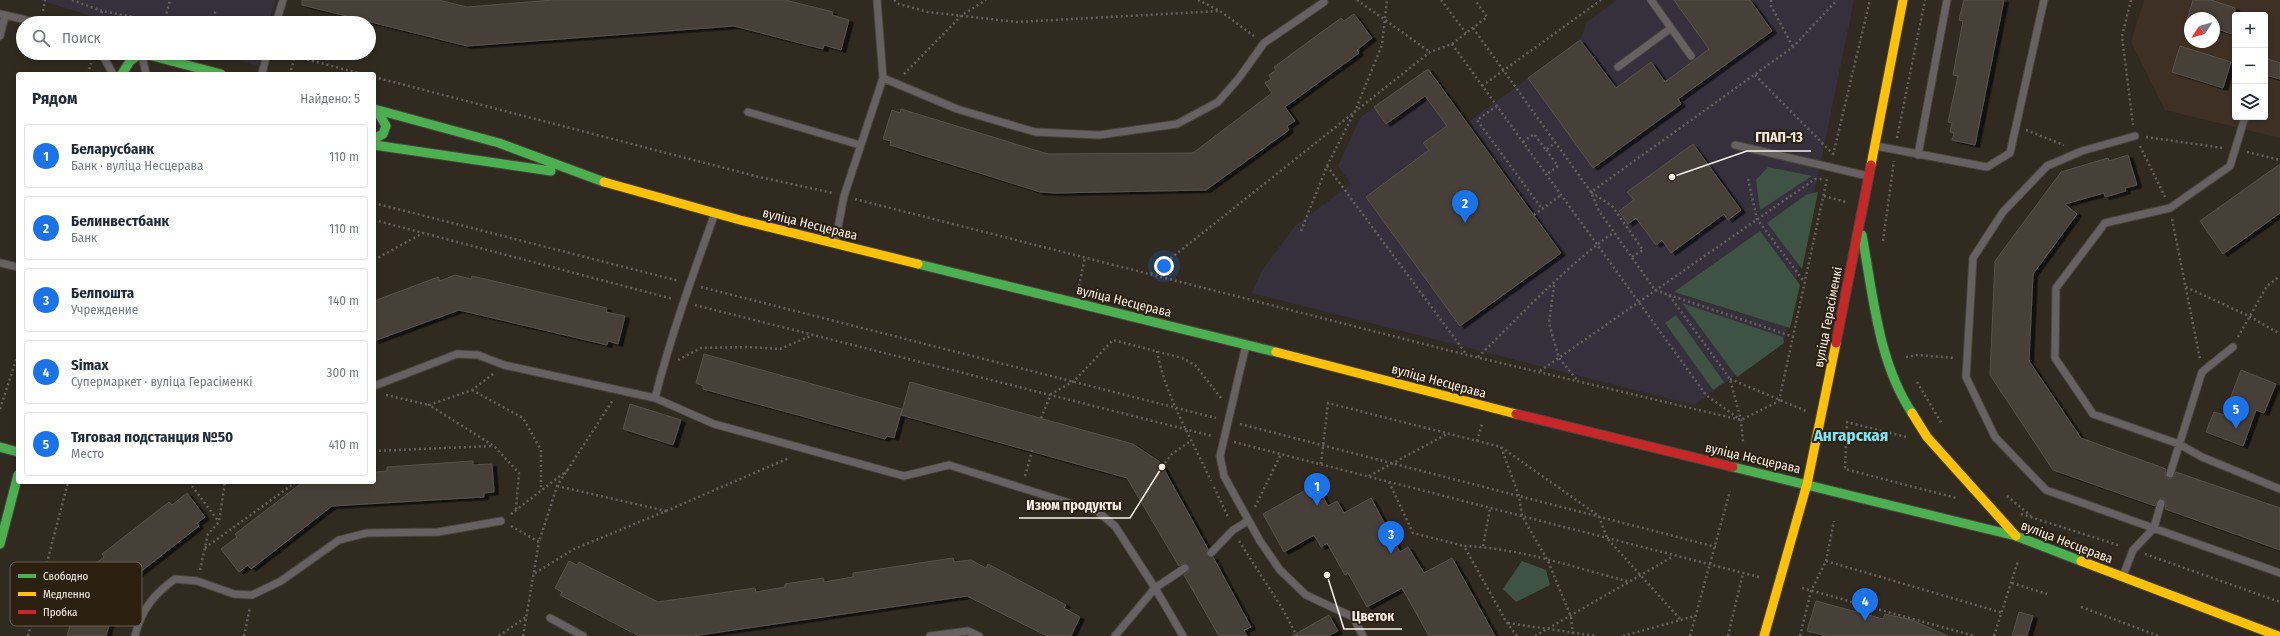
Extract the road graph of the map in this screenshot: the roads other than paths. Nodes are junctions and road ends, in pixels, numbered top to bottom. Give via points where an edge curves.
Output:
1 (283, 0) edge
2 (1651, 0) edge
3 (1903, 0) edge
4 (1947, 0) edge
5 (2044, 0) edge
6 (876, 1) edge
7 (1324, 2) dead end
8 (2, 15) edge
9 (278, 16) edge
10 (16, 19) edge
11 (1671, 28) junction
12 (0, 36) edge
13 (1691, 56) dead end
14 (105, 60) edge
15 (132, 60) edge
16 (143, 60) edge
17 (166, 60) edge
18 (265, 60) edge
19 (1618, 67) dead end
20 (194, 68) junction
21 (179, 71) dead end
22 (112, 72) edge
23 (123, 72) edge
24 (146, 72) edge
25 (212, 72) edge
26 (262, 72) edge
27 (883, 78) junction
28 (376, 109) edge
29 (376, 111) edge
30 (748, 112) dead end
31 (2245, 120) edge
32 (2134, 136) road end
33 (376, 138) edge
34 (376, 145) edge
35 (860, 145) junction
36 (1735, 145) dead end
37 (1874, 146) junction
38 (1918, 155) junction
39 (584, 176) junction
40 (1868, 176) junction
41 (715, 213) junction
42 (1860, 223) junction
43 (835, 243) junction
44 (0, 263) edge
45 (16, 267) edge
46 (1246, 345) junction
47 (2233, 347) road end
48 (376, 385) edge
49 (655, 398) junction
50 (2179, 444) junction
51 (0, 447) edge
52 (16, 451) edge
53 (2170, 474) dead end
54 (16, 483) edge
55 (1807, 484) junction
56 (2280, 489) edge
57 (2161, 503) dead end
58 (501, 521) road end
59 (1248, 521) junction
60 (2154, 528) junction
61 (2016, 536) junction
62 (0, 544) edge
63 (1211, 553) dead end
64 (1185, 568) dead end
65 (2280, 573) edge
66 (2122, 577) junction
67 (1155, 588) junction
68 (142, 615) edge
69 (550, 618) dead end
70 (137, 626) edge
71 (135, 636) edge
72 (584, 636) edge
73 (930, 636) edge
74 (979, 636) edge
75 (1115, 636) edge
76 (1183, 636) edge
77 (1363, 636) edge
78 (1764, 636) edge
79 (2278, 636) edge

1 - 9 lane
2 - 11 lane
3 - 37 main road, вуліца Герасіменкі
4 - 38 lane
5 - 38 lane via 2010,153 1987,168
6 - 27 lane
7 - 27 lane via 1264,43 1218,102 1177,124 1099,135 1035,132 957,110
8 - 10 lane
8 - 12 lane
11 - 13 lane
11 - 19 lane
14 - 22 lane
15 - 23 main road
16 - 24 lane
17 - 20 main road
18 - 26 lane
20 - 21 main road
20 - 25 main road
27 - 35 lane
28 - 39 main road via 499,143
29 - 33 main road via 386,126 383,134
30 - 35 lane
31 - 50 lane via 2230,166 2170,208 2104,223 2056,288 2055,358 2093,414
32 - 60 lane via 2082,151 2047,166 2003,212 1973,258 1965,359 1966,377 1995,437 2046,490
34 - 39 main road
35 - 43 lane via 844,196
36 - 40 lane
37 - 38 lane
37 - 40 main road, вуліца Герасіменкі
39 - 41 main road, вуліца Несцерава
40 - 42 main road, вуліца Герасіменкі
41 - 43 main road, вуліца Несцерава
41 - 49 lane via 683,302
42 - 55 main road, вуліца Герасіменкі
42 - 61 main road via 1885,353 1904,402 1927,437
43 - 46 main road, вуліца Несцерава
44 - 45 lane
46 - 55 main road, вуліца Несцерава via 1486,407
46 - 59 lane via 1220,456 1224,476
47 - 50 lane via 2202,372
48 - 49 lane via 457,354 478,355 504,365
49 - 67 lane via 714,424 904,476 949,465 1098,512 1115,526
50 - 53 lane
50 - 56 lane via 2202,457
51 - 52 main road
54 - 62 main road
55 - 61 main road, вуліца Несцерава
55 - 78 main road, вуліца Герасіменкі
57 - 60 lane
58 - 68 lane via 438,532 367,533 339,540 281,581 252,595 234,594 197,581 176,579 156,594
59 - 63 lane via 1233,530
59 - 77 lane via 1280,570 1306,595 1353,617
60 - 65 lane
60 - 66 lane via 2133,550
61 - 66 main road, вуліца Несцерава
64 - 67 lane
66 - 79 main road, вуліца Несцерава
67 - 75 lane
67 - 76 lane
69 - 72 lane
70 - 71 lane
73 - 74 lane via 968,631

